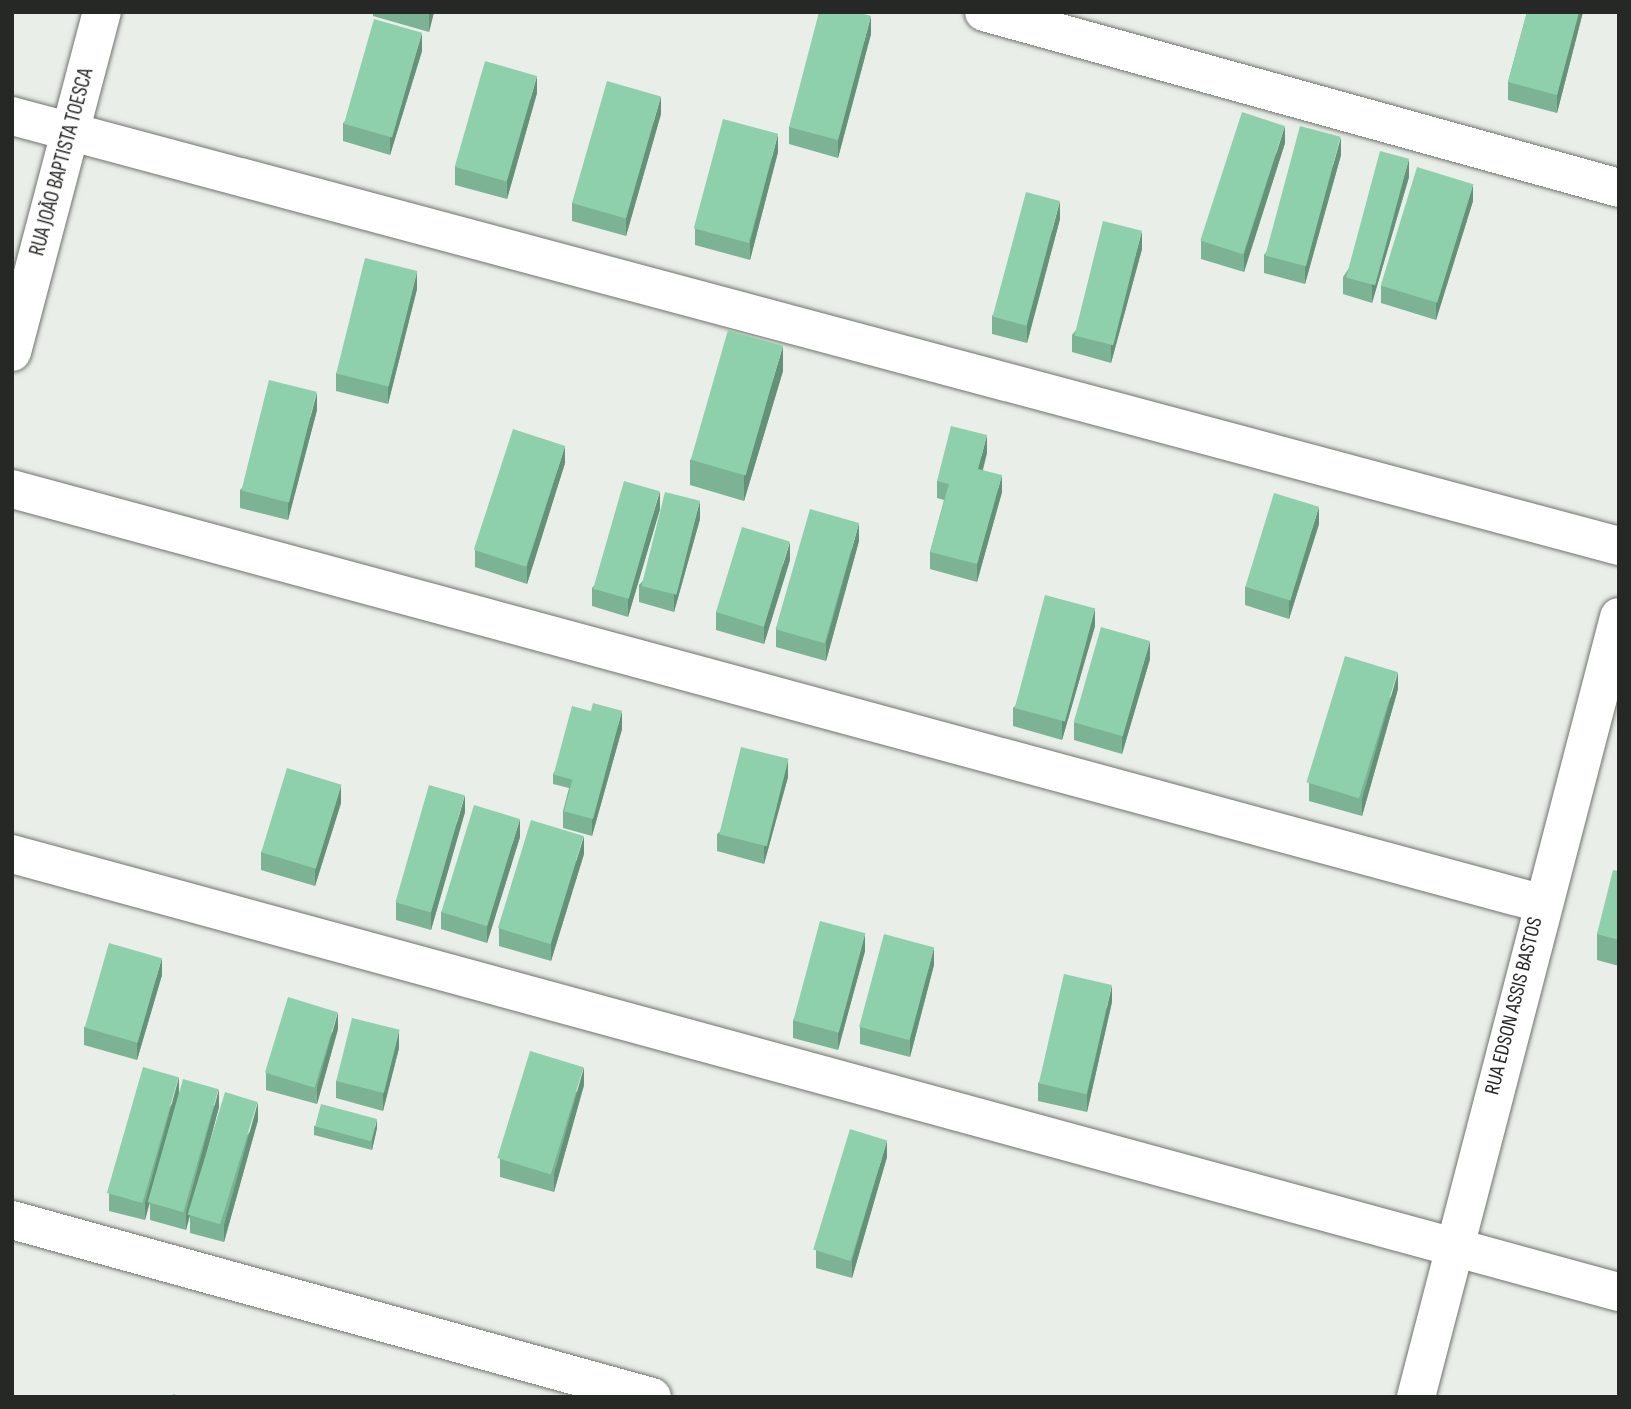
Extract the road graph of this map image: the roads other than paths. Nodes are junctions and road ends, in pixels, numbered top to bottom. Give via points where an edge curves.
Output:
1 (102, 12) edge
2 (984, 12) edge
3 (12, 116) edge
4 (69, 131) junction
5 (1619, 188) edge
6 (12, 352) edge
7 (12, 489) edge
8 (1619, 546) edge
9 (1619, 617) edge
10 (12, 854) edge
11 (1540, 903) junction
12 (12, 1220) edge
13 (1452, 1250) junction
14 (1619, 1292) edge
15 (652, 1397) edge
16 (1416, 1397) edge

1 - 4 street, RUA JOÃO BAPTISTA TOESCA
2 - 5 street
3 - 4 street
4 - 6 street, RUA JOÃO BAPTISTA TOESCA
4 - 8 street
7 - 11 street
9 - 11 street, RUA EDSON ASSIS BASTOS
10 - 13 street
11 - 13 street, RUA EDSON ASSIS BASTOS
12 - 15 street
13 - 14 street
13 - 16 street, RUA EDSON ASSIS BASTOS

